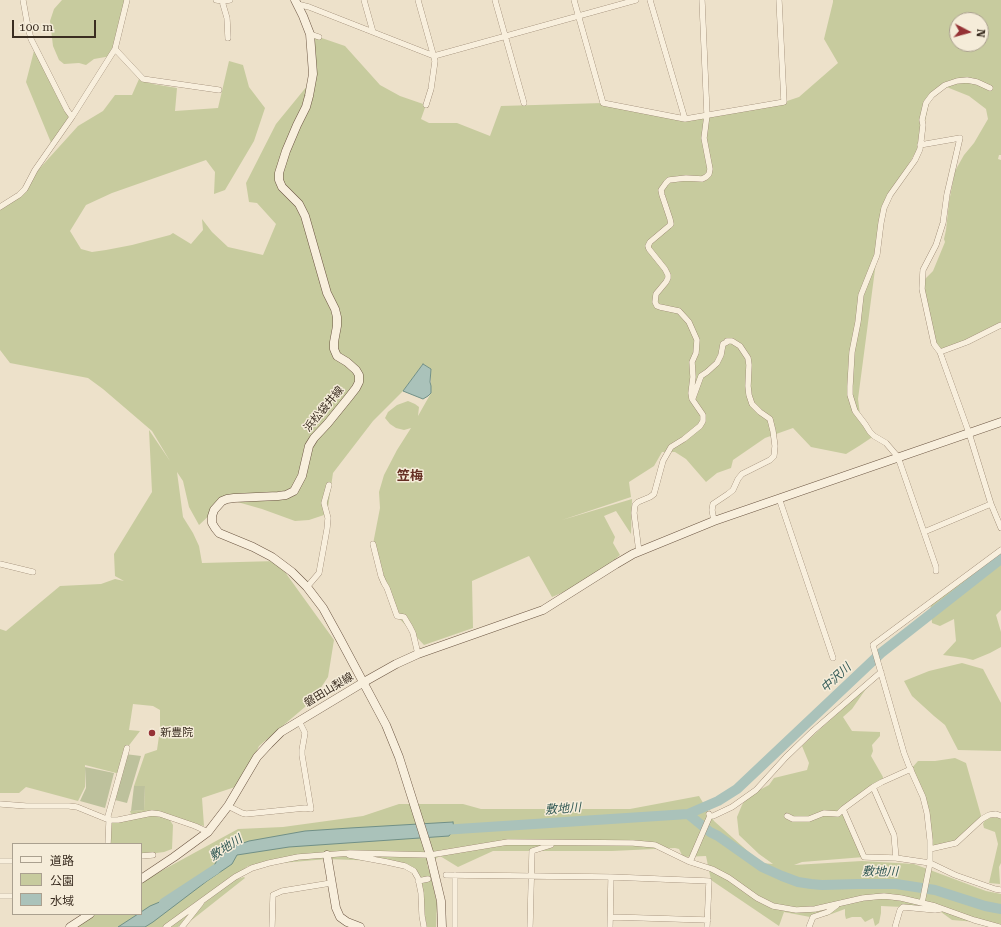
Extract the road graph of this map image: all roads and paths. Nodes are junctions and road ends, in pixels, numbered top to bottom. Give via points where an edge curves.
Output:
1 (23, 0) edge
2 (127, 0) edge
3 (219, 0) edge
4 (230, 0) edge
5 (364, 0) edge
6 (418, 0) edge
7 (495, 0) edge
8 (574, 0) edge
9 (636, 0) edge
10 (650, 0) edge
11 (702, 0) edge
12 (779, 0) edge
13 (296, 2) edge
14 (578, 16) junction
15 (373, 32) junction
16 (310, 34) junction
17 (505, 36) junction
18 (319, 37) dead end
19 (228, 38) dead end
20 (115, 49) junction
21 (434, 56) junction
22 (990, 88) dead end
23 (219, 90) dead end
24 (524, 103) dead end
25 (426, 105) dead end
26 (707, 116) junction
27 (72, 117) junction
28 (685, 119) junction
29 (920, 145) junction
30 (0, 207) edge
31 (1001, 325) edge
32 (940, 352) junction
33 (692, 399) junction
34 (1001, 422) edge
35 (968, 433) junction
36 (898, 457) junction
37 (329, 485) dead end
38 (779, 498) junction
39 (991, 504) junction
40 (714, 520) junction
41 (1001, 528) edge
42 (924, 532) junction
43 (373, 544) dead end
44 (1001, 550) edge
45 (639, 552) junction
46 (0, 564) edge
47 (936, 571) dead end
48 (33, 572) dead end
49 (307, 587) junction
50 (418, 654) junction
51 (833, 658) dead end
52 (880, 670) junction
53 (364, 682) junction
54 (299, 721) junction
55 (127, 748) dead end
56 (911, 770) junction
57 (873, 787) junction
58 (0, 804) edge
59 (228, 806) junction
60 (843, 809) junction
61 (787, 816) dead end
62 (1001, 816) edge
63 (109, 820) junction
64 (208, 832) junction
65 (108, 843) edge
66 (557, 843) junction
67 (930, 849) junction
68 (430, 853) junction
69 (342, 854) junction
70 (153, 855) dead end
71 (142, 856) edge
72 (327, 856) junction
73 (896, 858) junction
74 (691, 860) junction
75 (0, 861) edge
76 (12, 861) edge
77 (929, 866) junction
78 (446, 875) dead end
79 (455, 875) junction
80 (532, 876) junction
81 (611, 877) junction
82 (142, 878) edge
83 (428, 879) dead end
84 (418, 881) junction
85 (331, 883) junction
86 (1001, 890) edge
87 (0, 896) edge
88 (12, 896) edge
89 (202, 901) junction
90 (922, 901) junction
91 (839, 904) junction
92 (941, 909) junction
93 (88, 915) edge
94 (610, 918) junction
95 (708, 920) junction
96 (70, 927) edge
97 (166, 927) edge
98 (182, 927) edge
99 (272, 927) edge
100 (360, 927) edge
101 (424, 927) edge
102 (442, 927) edge
103 (455, 927) edge
104 (530, 927) edge
105 (610, 927) edge
106 (708, 927) edge
107 (809, 927) edge
108 (895, 927) edge
109 (999, 927) edge

1 - 27 street via 32,39
2 - 20 street
3 - 4 street
3 - 19 street via 227,18
5 - 15 street
6 - 21 street
7 - 17 street
8 - 14 street
9 - 14 street
10 - 28 street
11 - 26 street
12 - 26 street via 784,102
13 - 15 street
13 - 16 main road, 浜松袋井線
14 - 17 street
14 - 28 street via 603,103
15 - 21 street
16 - 18 street
16 - 49 main road, 浜松袋井線 via 313,74 309,96 286,151 279,180 282,187 299,204 305,216 326,293 337,317 334,349 337,356 356,370 359,382 309,446 302,476 294,491 278,496 227,499 218,505 212,516 212,523 220,533 272,557
17 - 21 street
17 - 24 street
20 - 23 street via 143,79
20 - 27 street
21 - 25 street via 431,89
22 - 29 street via 977,82 957,81 945,85 932,95 926,103
26 - 28 street
26 - 33 street via 704,138 710,164 709,174 702,179 686,178 669,180 666,183 661,190 671,224 648,246 668,275 666,282 656,294 657,306 679,311 689,322 697,340 692,362
27 - 30 street via 25,188
29 - 32 street via 960,138 943,223 922,277 922,289 934,344
29 - 36 street via 915,160 890,195 884,208 877,255 861,295 852,352 850,395 855,411 870,432 886,443
31 - 32 street
32 - 35 street
33 - 40 street via 701,376 717,363 723,344 732,341 740,346 748,358 748,386 752,404 770,419 773,431 774,456 742,474 733,490 713,504
33 - 45 street via 703,414 700,426 671,447 663,461 654,494 635,505
34 - 35 main road
35 - 36 main road
35 - 39 street
36 - 38 main road
36 - 42 street
37 - 49 street via 324,503 328,518 319,573
38 - 40 main road
38 - 51 street
39 - 41 street
39 - 42 street
40 - 45 main road
42 - 47 street
43 - 50 street via 381,576 397,616 404,617 413,633
44 - 52 street via 873,645
45 - 50 main road via 543,610
46 - 48 street
49 - 53 main road, 浜松袋井線 via 323,608
50 - 53 main road
52 - 56 street
52 - 74 street via 786,757 756,790 732,807 711,816
53 - 54 main road, 磐田山梨線
53 - 68 main road, 磐田山梨線 via 399,757
54 - 59 main road, 磐田山梨線 via 281,732 257,757
54 - 59 street via 305,733 302,755 311,809 246,814
55 - 63 street
56 - 57 street
56 - 67 street via 927,813
57 - 60 street
57 - 73 street via 894,835
58 - 63 street via 77,807
59 - 64 main road, 磐田山梨線
60 - 61 street via 838,814 824,813 809,818 793,819
60 - 73 street via 864,857
62 - 67 street via 989,815 956,842
63 - 64 street via 152,813
63 - 65 street
64 - 82 main road, 磐田山梨線
66 - 68 street via 504,843
66 - 74 street via 656,845
66 - 80 street via 532,850
67 - 77 street
68 - 69 street
68 - 102 main road, 磐田山梨線 via 441,901
69 - 72 street
69 - 84 street via 405,866 414,871
70 - 71 street
72 - 85 main road
72 - 89 street via 282,859 252,868
73 - 77 street
74 - 91 street via 723,875 773,906 796,910
75 - 76 street
77 - 86 street
77 - 90 street
78 - 79 street
79 - 80 street
79 - 103 street
80 - 81 street
80 - 104 street
81 - 94 street
81 - 95 street via 709,881
83 - 84 street
84 - 101 street
85 - 99 street via 282,891 273,895
85 - 100 main road via 340,917
87 - 88 street
89 - 97 street
89 - 98 street
90 - 91 street via 884,896
90 - 92 street
91 - 107 street via 828,912 813,917
92 - 108 street via 903,907
92 - 109 street
93 - 96 main road
94 - 95 street
94 - 105 street
95 - 106 street

